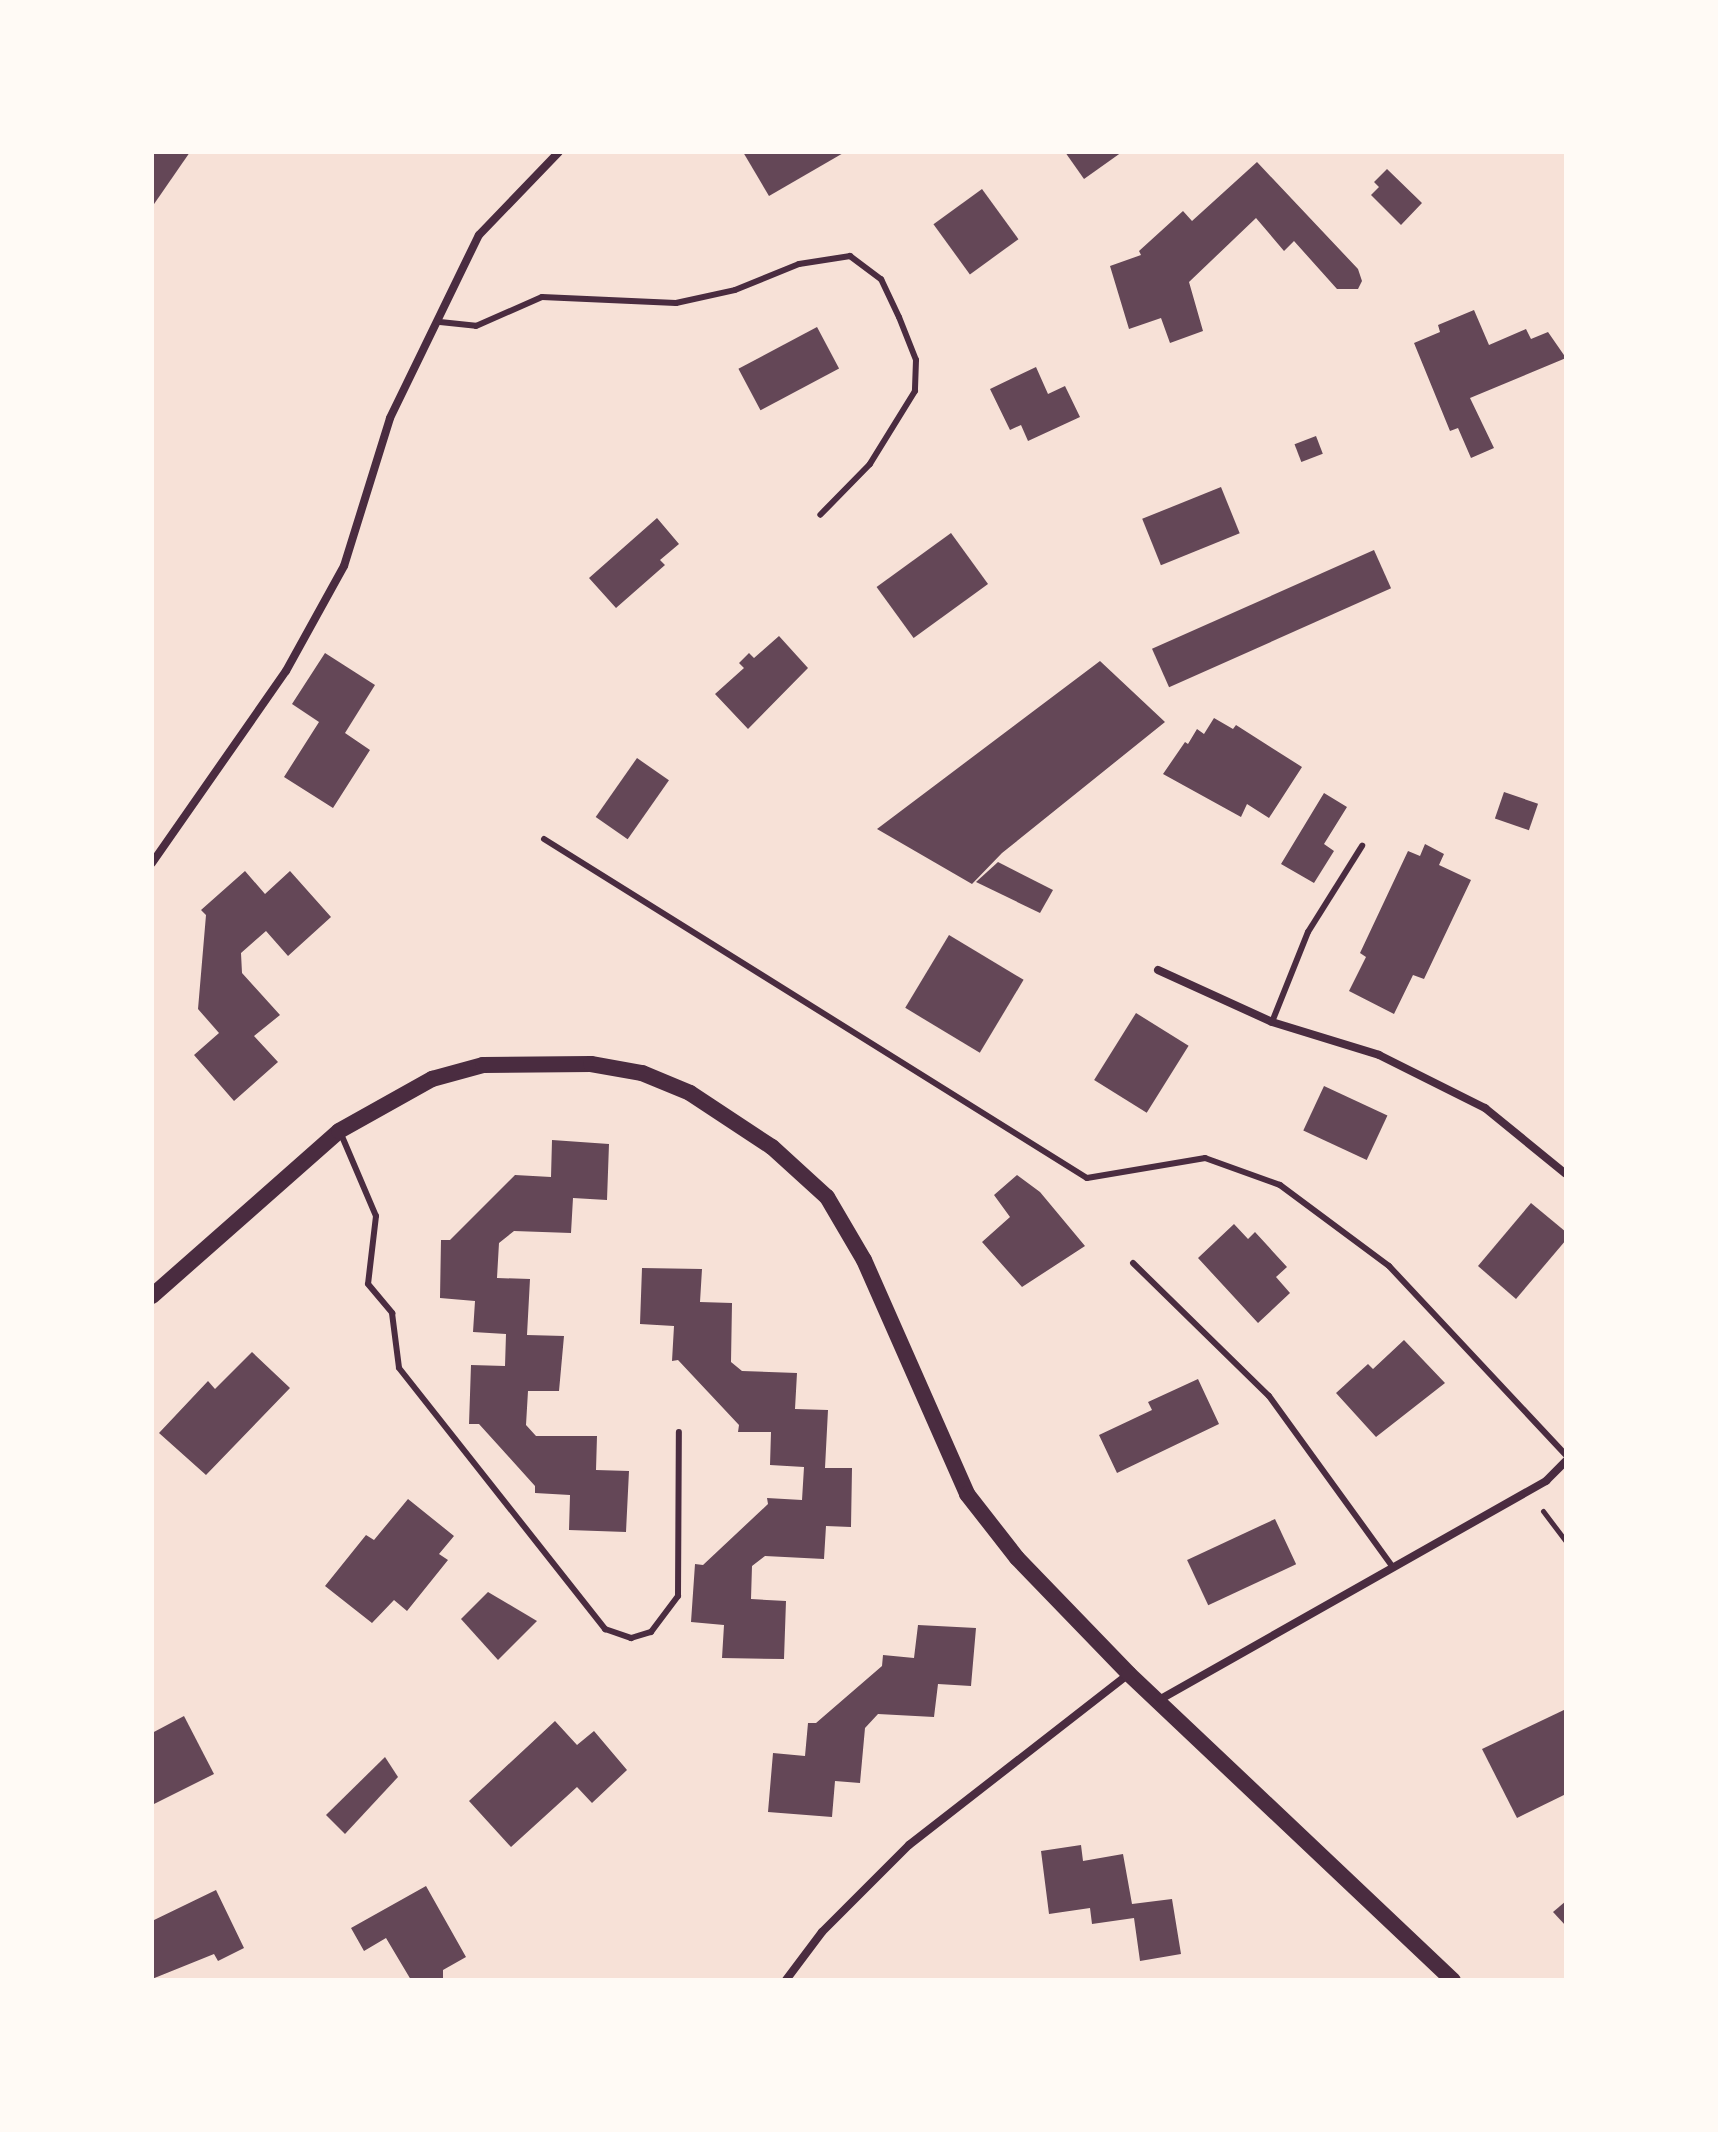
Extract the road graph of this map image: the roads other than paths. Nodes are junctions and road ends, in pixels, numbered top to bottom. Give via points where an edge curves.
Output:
1 (559, 152) edge
2 (440, 322) junction
3 (820, 515) dead end
4 (544, 839) dead end
5 (1362, 846) dead end
6 (152, 863) edge
7 (1158, 970) dead end
8 (1272, 1022) junction
9 (339, 1131) junction
10 (1566, 1174) edge
11 (1133, 1263) dead end
12 (152, 1296) edge
13 (679, 1432) dead end
14 (1566, 1458) edge
15 (1393, 1567) junction
16 (1129, 1674) junction
17 (1159, 1700) junction
18 (786, 1980) edge
19 (1453, 1980) edge

1 - 2 street via 479,235
2 - 3 lane via 476,326 542,297 676,303 735,290 799,264 850,256 881,279 916,360 915,391 870,464
2 - 6 street via 390,418 344,566 286,671
4 - 14 lane via 1087,1178 1205,1158 1280,1185 1389,1266
5 - 8 lane via 1308,932
7 - 8 street
8 - 10 street via 1379,1055 1485,1108
9 - 12 main road
9 - 13 lane via 376,1216 368,1284 392,1313 399,1368 605,1629 631,1638 651,1632 678,1596
9 - 16 main road via 432,1079 483,1065 541,1061 642,1073 732,1117 827,1197 864,1260 967,1494 1017,1558
11 - 15 lane via 1269,1396
14 - 15 street via 1546,1481
15 - 17 street
16 - 17 main road
16 - 18 street via 909,1845 822,1932
17 - 19 main road

